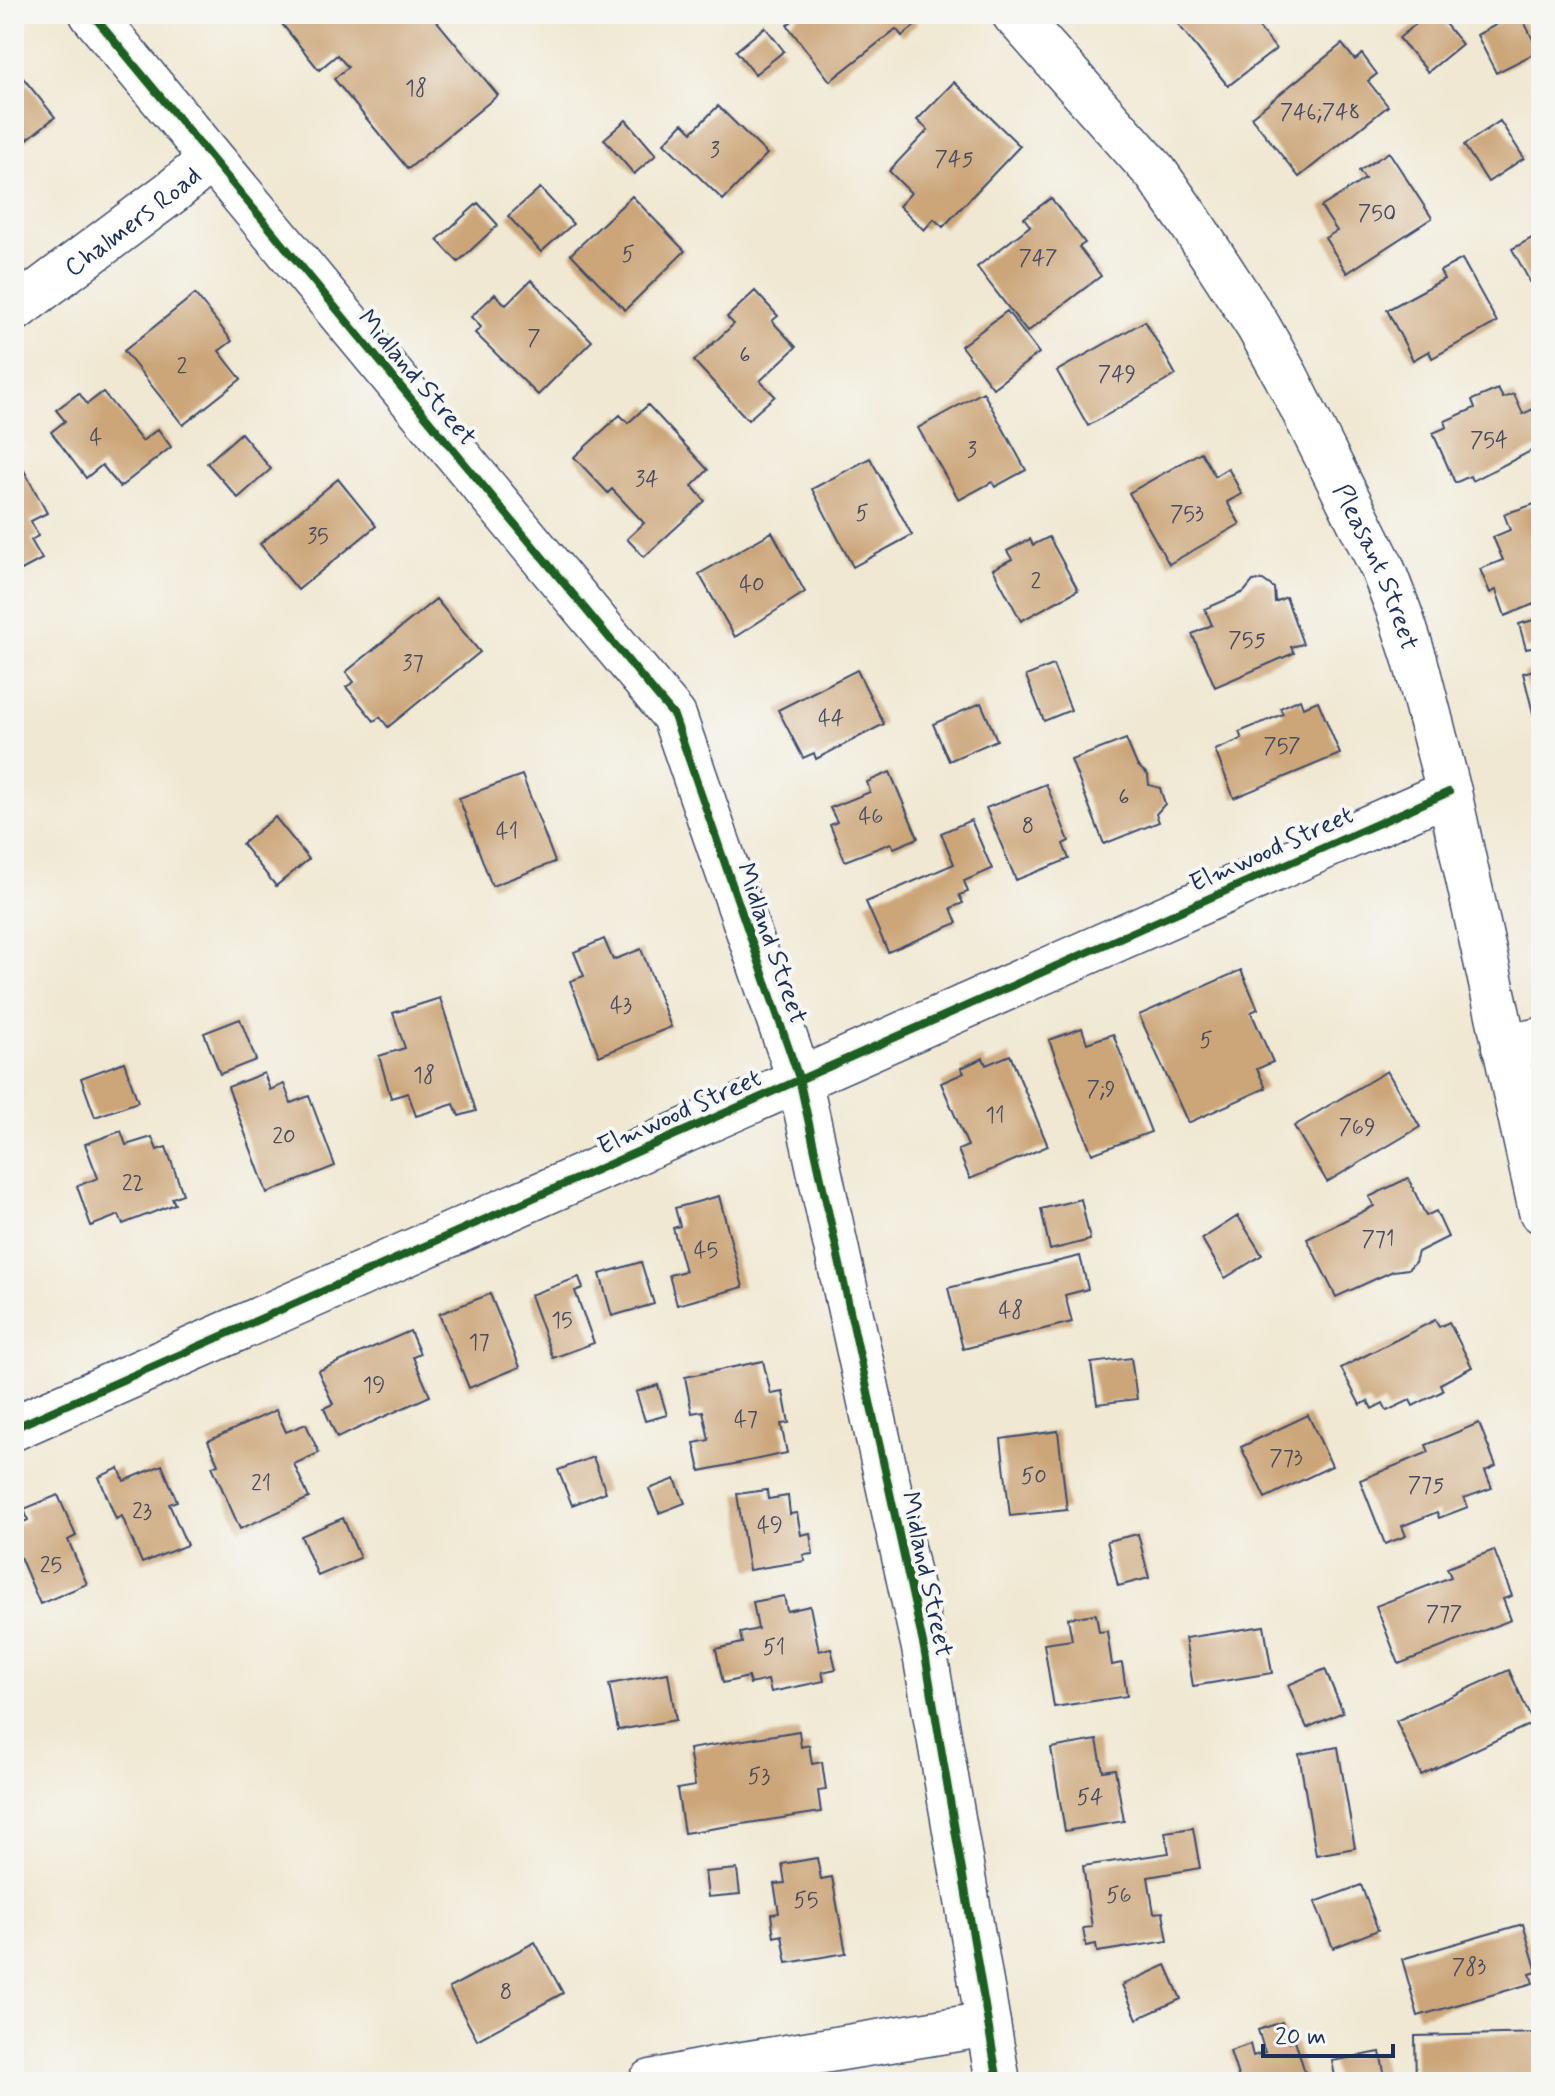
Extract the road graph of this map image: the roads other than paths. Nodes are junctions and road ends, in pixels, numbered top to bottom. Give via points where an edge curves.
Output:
1 (92, 14) edge
2 (1014, 14) edge
3 (211, 159) junction
4 (14, 310) edge
5 (1449, 792) junction
6 (1523, 1044) edge
7 (799, 1078) junction
8 (1541, 1211) edge
9 (14, 1428) edge
10 (988, 2024) junction
11 (651, 2082) edge
12 (998, 2082) edge

1 - 3 street, Midland Street
2 - 5 street, Pleasant Street via 1156,173 1258,326 1386,579 1415,660
3 - 4 street, Chalmers Road
3 - 7 street, Midland Street via 674,716
5 - 6 street, Pleasant Street
5 - 7 street, Elmwood Street
6 - 8 street, Pleasant Street
7 - 9 street, Elmwood Street
7 - 10 street, Midland Street via 924,1648
10 - 11 street
10 - 12 street, Midland Street

